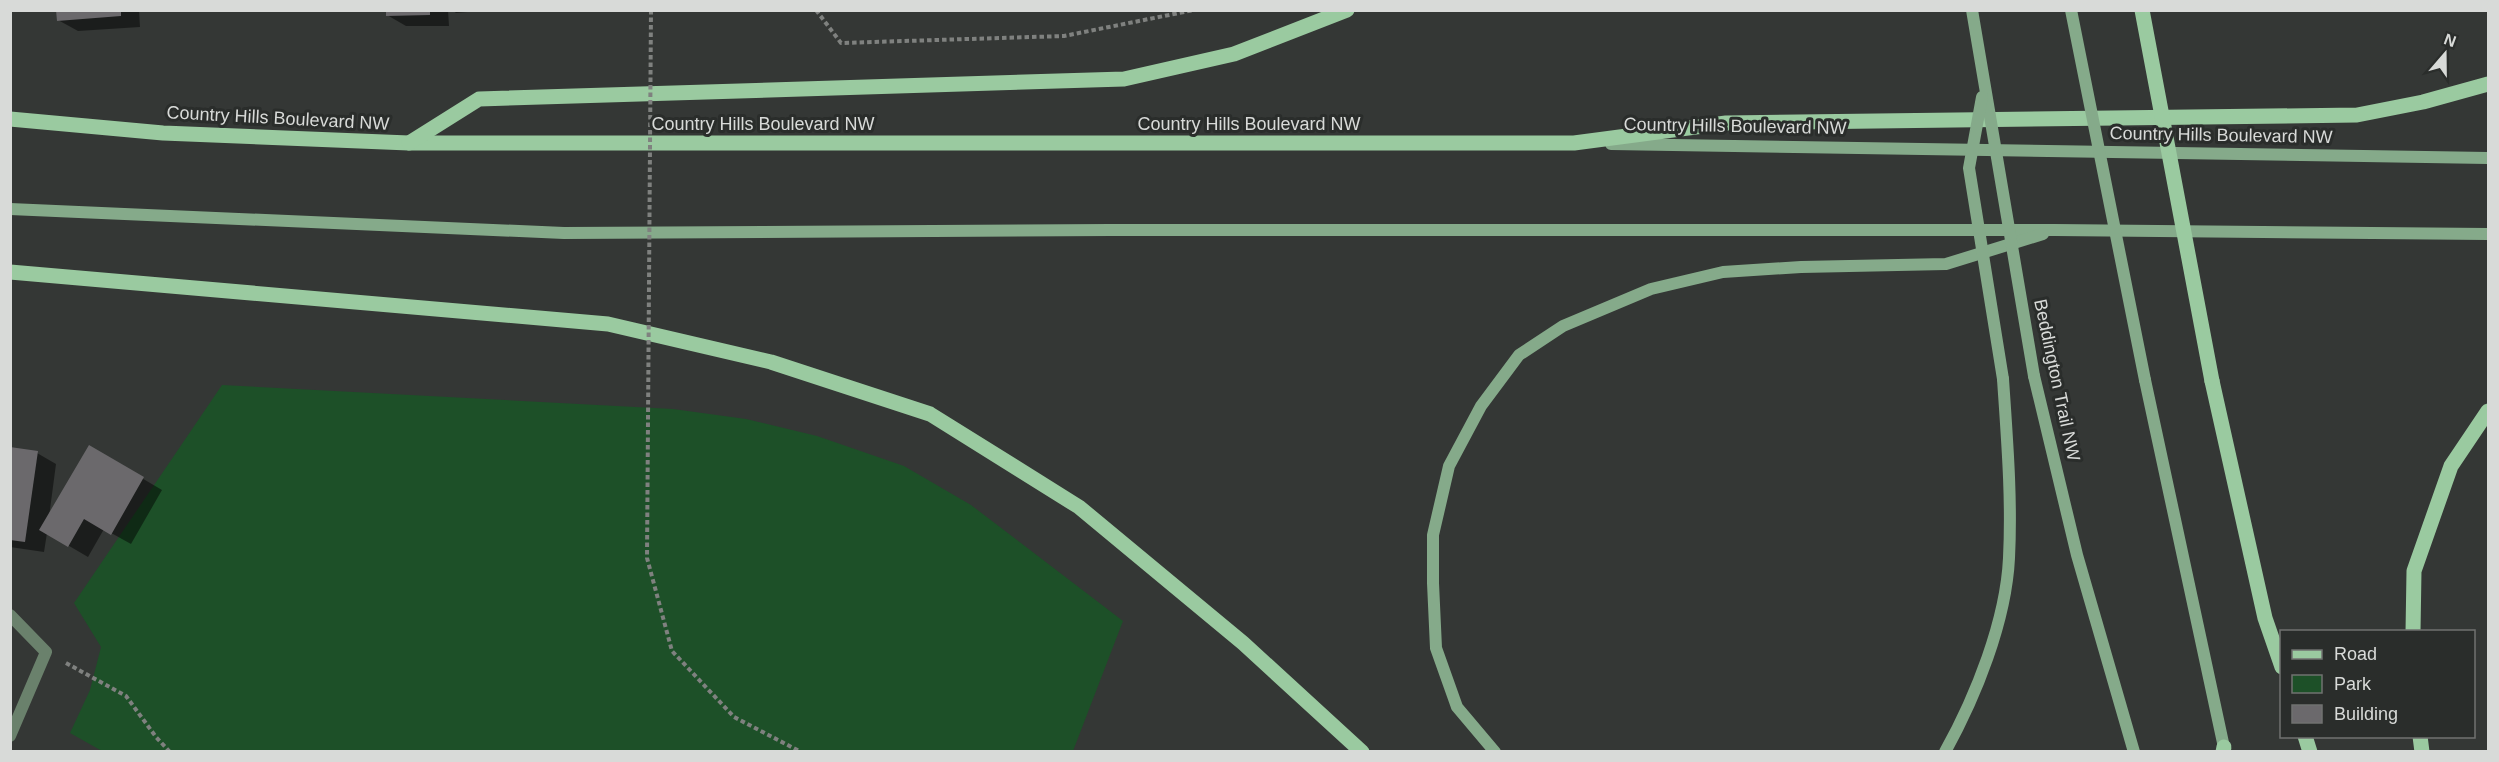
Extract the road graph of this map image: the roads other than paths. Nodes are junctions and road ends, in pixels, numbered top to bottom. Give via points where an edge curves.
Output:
1 (1347, 10) edge
2 (1972, 10) edge
3 (2071, 10) edge
4 (2142, 10) edge
5 (2488, 84) edge
6 (1984, 87) junction
7 (10, 119) edge
8 (409, 143) junction
9 (1574, 143) junction
10 (2488, 158) edge
11 (10, 209) edge
12 (2055, 230) junction
13 (2488, 234) edge
14 (10, 272) edge
15 (2488, 411) edge
16 (10, 615) edge
17 (2413, 630) edge
18 (2280, 661) edge
19 (10, 736) edge
20 (2224, 750) edge
21 (1362, 752) edge
22 (1495, 752) edge
23 (1945, 752) edge
24 (2134, 752) edge

1 - 8 main road via 1234,54 1124,79 479,99
2 - 6 main road, Beddington Trail NW, bridge
3 - 20 main road, bridge
4 - 18 main road, bridge via 2212,381 2265,618
5 - 9 main road via 2357,115 1726,123
6 - 23 main road, bridge via 1969,168 2003,380 2009,559 1999,620 1976,687
6 - 24 main road, Beddington Trail NW, bridge via 2034,376 2077,555
7 - 8 main road, Country Hills Boulevard NW via 163,133
8 - 9 main road, Country Hills Boulevard NW
9 - 10 main road, Country Hills Boulevard NW
11 - 12 main road via 564,233
12 - 13 main road
12 - 22 main road via 1946,264 1723,272 1661,286 1563,326 1519,356 1481,406 1449,466 1433,535 1436,648 1457,707
14 - 21 main road via 608,324 771,362 930,414 1079,507 1243,643
15 - 17 main road via 2451,466 2414,571
16 - 19 street via 46,652

